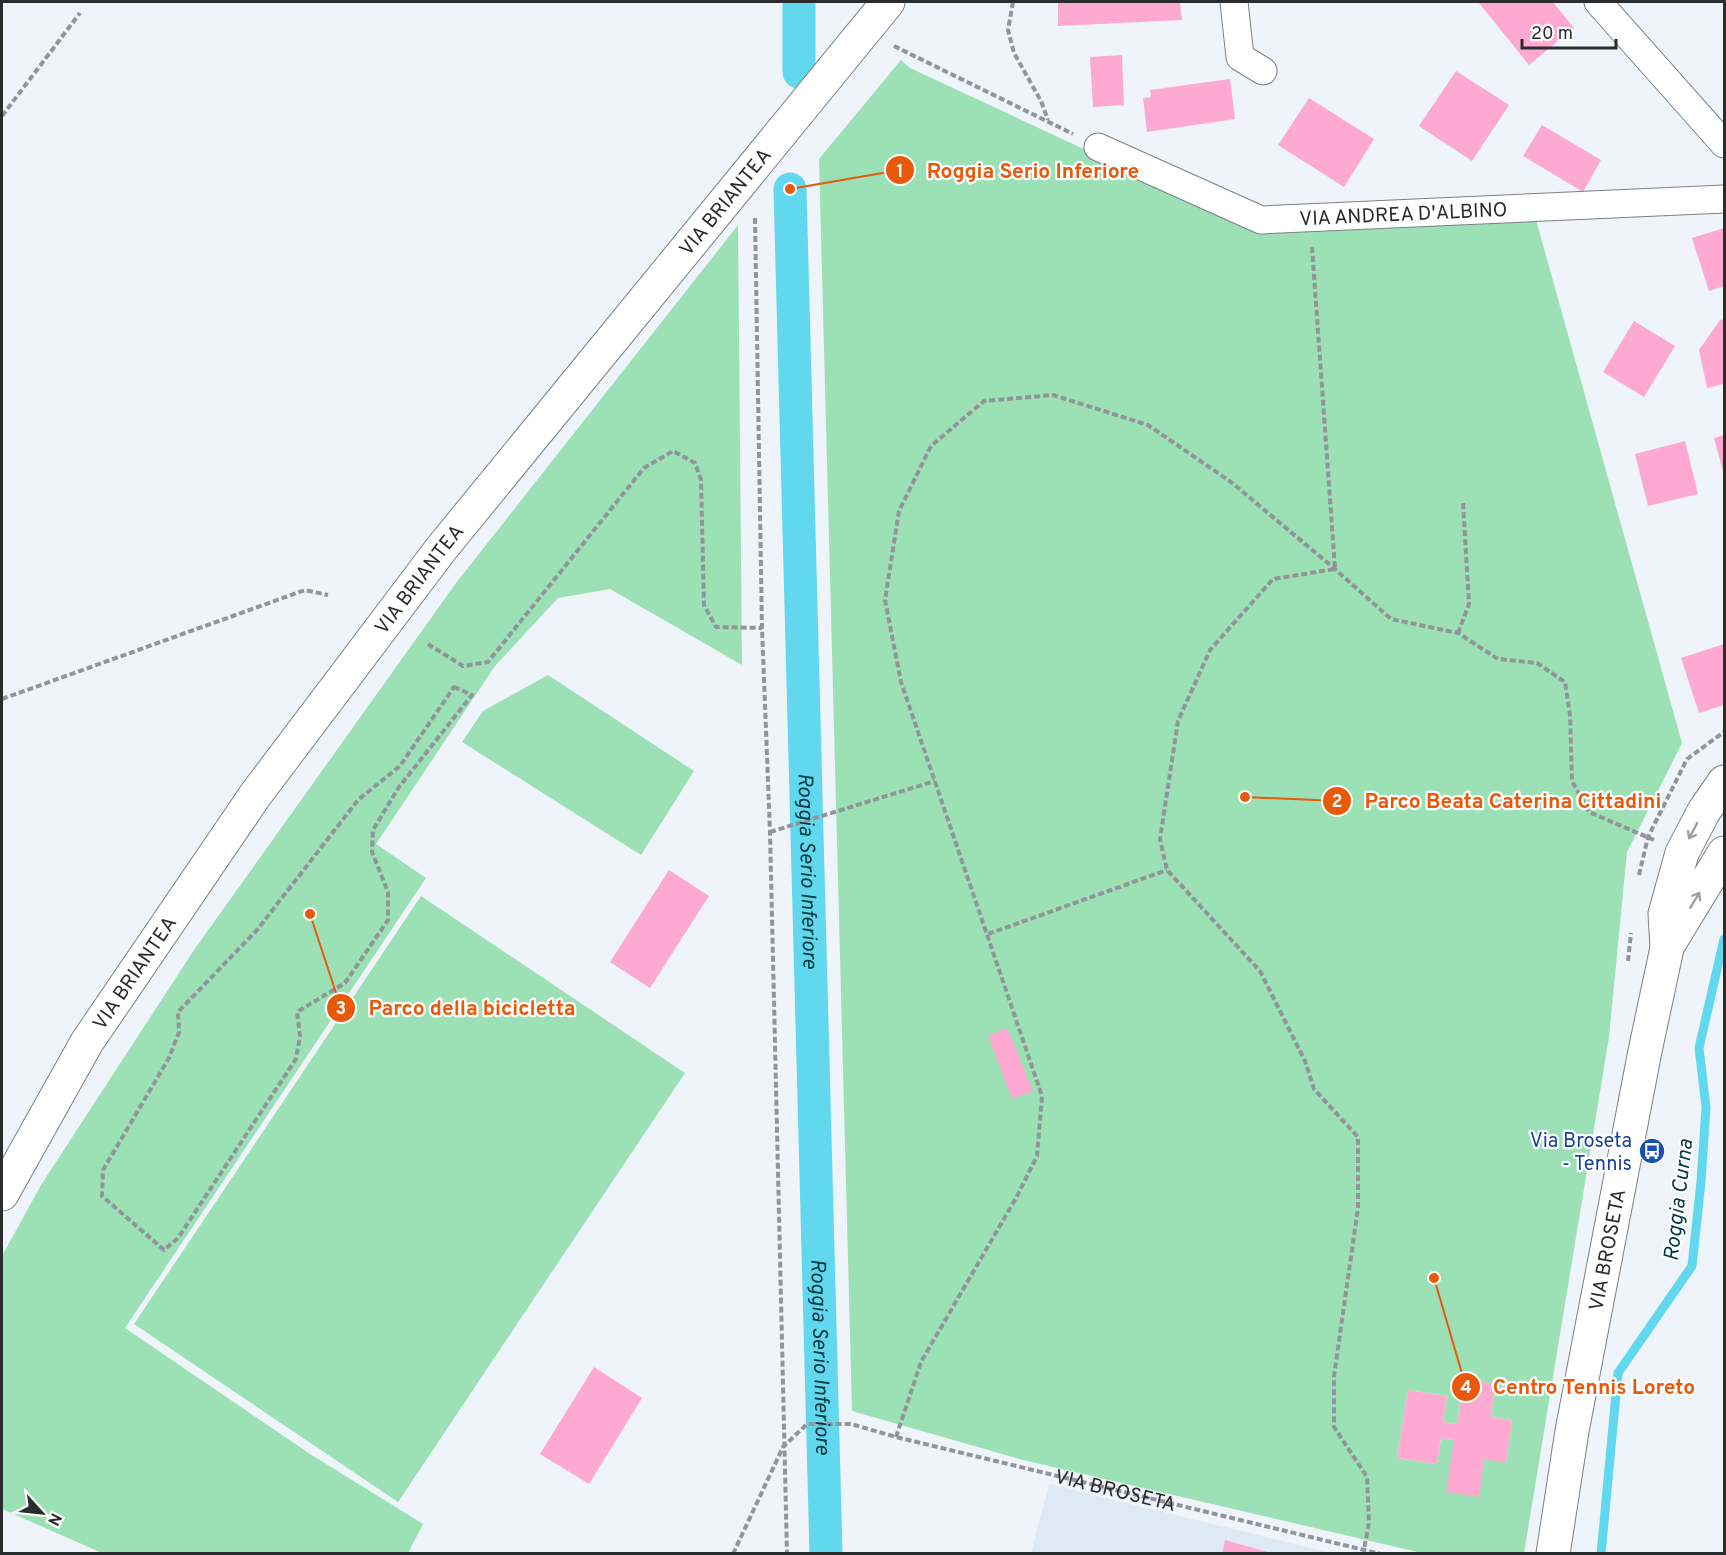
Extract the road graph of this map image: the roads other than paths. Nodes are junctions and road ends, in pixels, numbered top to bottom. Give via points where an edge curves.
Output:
1 (888, 2) edge
2 (1234, 2) edge
3 (1598, 2) edge
4 (1263, 71) dead end
5 (1725, 144) edge
6 (1098, 147) road end
7 (1725, 198) edge
8 (1725, 782) edge
9 (1725, 853) edge
10 (1667, 948) junction
11 (2, 1194) edge
12 (1553, 1554) edge

1 - 11 main road, VIA BRIANTEA via 441,549 256,794 87,1042
2 - 4 street via 1240,57
3 - 5 street
6 - 7 street, VIA ANDREA D'ALBINO via 1261,220
8 -> 10 main road, VIA BROSETA via 1682,853 1665,914
10 -> 9 main road, VIA BROSETA
10 - 12 main road, VIA BROSETA via 1572,1431

